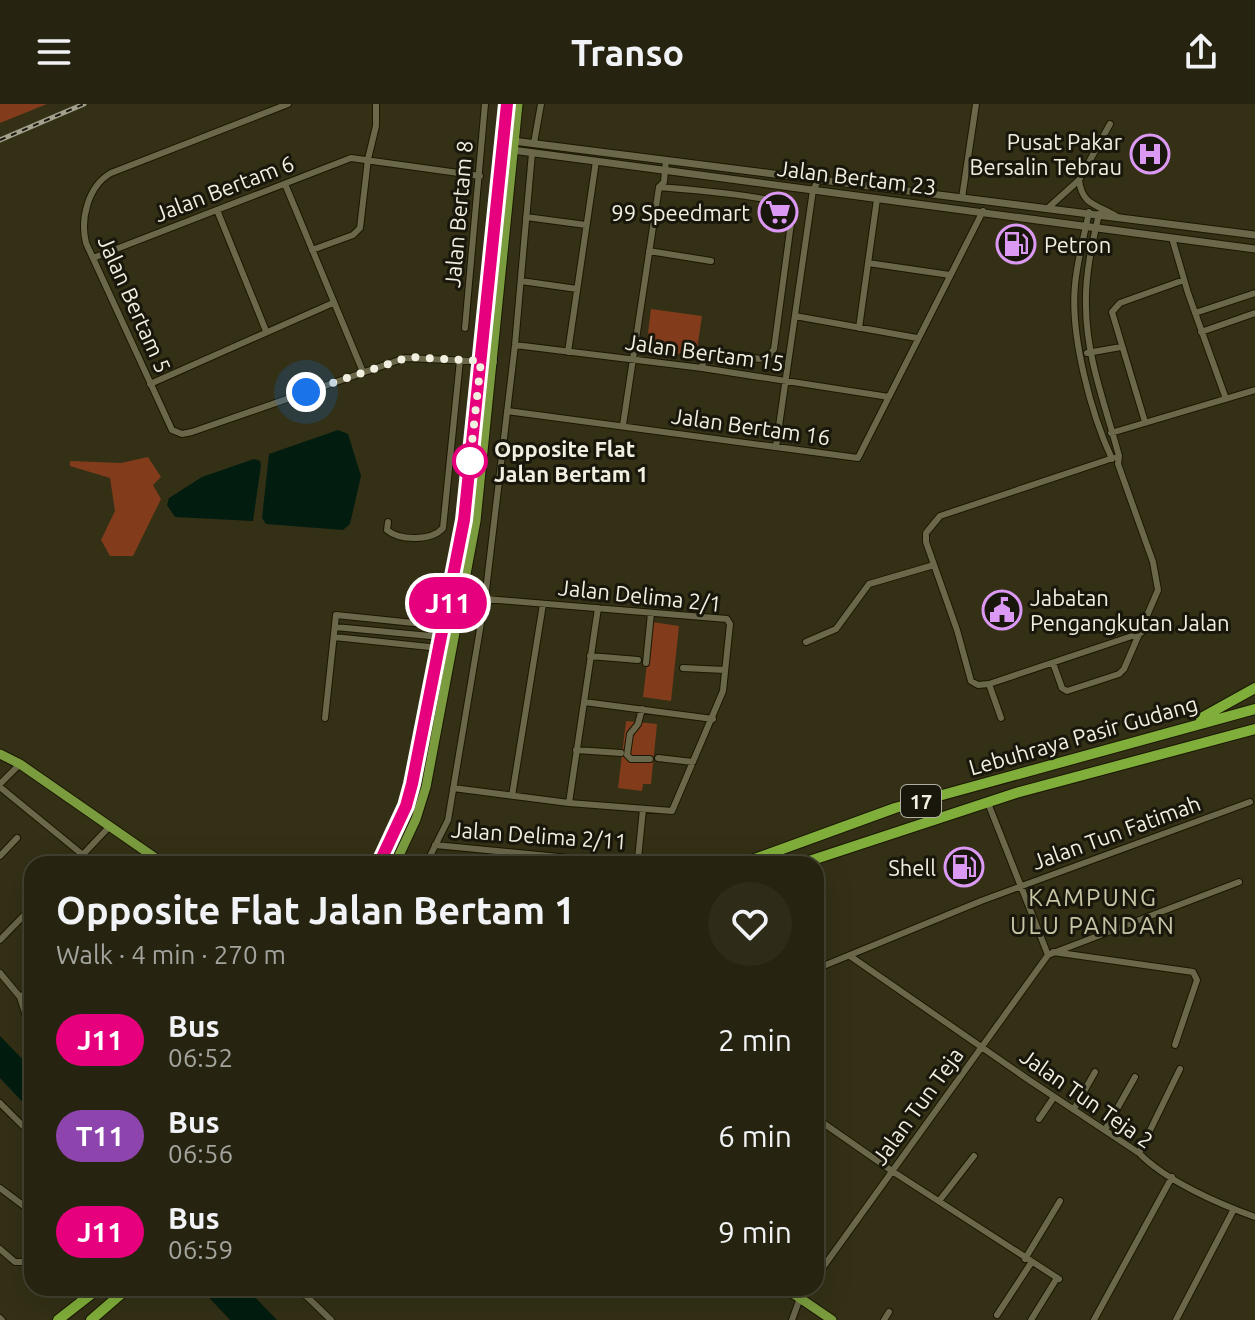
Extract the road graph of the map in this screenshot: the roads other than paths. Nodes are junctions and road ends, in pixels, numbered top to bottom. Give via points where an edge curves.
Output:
1 (288, 104) edge
2 (376, 104) edge
3 (485, 104) edge
4 (507, 104) edge
5 (518, 104) edge
6 (541, 104) edge
7 (976, 104) edge
8 (1110, 124) dead end
9 (534, 143) junction
10 (508, 145) junction
11 (532, 153) junction
12 (368, 159) junction
13 (666, 160) junction
14 (596, 161) junction
15 (661, 170) junction
16 (480, 176) junction
17 (1079, 180) junction
18 (818, 181) junction
19 (285, 184) junction
20 (659, 187) junction
21 (813, 190) junction
22 (962, 198) junction
23 (877, 199) junction
24 (1048, 208) junction
25 (217, 210) junction
26 (983, 211) junction
27 (1089, 212) junction
28 (1099, 214) junction
29 (1117, 216) junction
30 (526, 217) junction
31 (791, 223) junction
32 (586, 225) junction
33 (807, 225) junction
34 (1086, 228) junction
35 (1095, 230) junction
36 (1255, 235) edge
37 (1172, 238) junction
38 (1227, 245) junction
39 (1255, 249) edge
40 (312, 250) junction
41 (649, 251) junction
42 (1255, 255) edge
43 (93, 258) junction
44 (711, 261) dead end
45 (868, 263) junction
46 (950, 275) junction
47 (1184, 280) junction
48 (521, 281) junction
49 (577, 289) junction
50 (1255, 293) edge
51 (333, 303) junction
52 (1195, 313) junction
53 (1255, 313) edge
54 (795, 316) junction
55 (465, 328) dead end
56 (859, 328) junction
57 (266, 331) junction
58 (1201, 332) junction
59 (917, 338) junction
60 (515, 345) junction
61 (1121, 347) junction
62 (568, 352) junction
63 (1091, 353) junction
64 (1080, 354) junction
65 (460, 360) junction
66 (633, 360) junction
67 (481, 361) junction
68 (494, 362) junction
69 (702, 368) junction
70 (363, 372) junction
71 (786, 380) junction
72 (150, 384) junction
73 (1255, 390) edge
74 (889, 397) junction
75 (1226, 399) junction
76 (507, 411) junction
77 (1145, 422) junction
78 (623, 425) junction
79 (1113, 433) junction
80 (1104, 435) junction
81 (776, 447) junction
82 (1115, 457) junction
83 (388, 522) dead end
84 (934, 565) junction
85 (463, 597) junction
86 (485, 599) junction
87 (543, 604) junction
88 (598, 608) junction
89 (651, 613) junction
90 (335, 627) junction
91 (442, 631) junction
92 (1141, 633) junction
93 (334, 637) junction
94 (806, 642) dead end
95 (439, 648) junction
96 (590, 656) junction
97 (1053, 663) junction
98 (683, 668) dead end
99 (725, 670) junction
100 (989, 684) junction
101 (1255, 688) edge
102 (584, 702) junction
103 (642, 709) junction
104 (1255, 709) edge
105 (325, 718) dead end
106 (1001, 718) dead end
107 (713, 719) junction
108 (1185, 726) junction
109 (1255, 729) edge
110 (576, 750) junction
111 (621, 753) dead end
112 (0, 754) edge
113 (693, 762) junction
114 (20, 764) junction
115 (0, 785) edge
116 (453, 788) junction
117 (512, 796) junction
118 (988, 802) junction
119 (1250, 802) dead end
120 (569, 803) junction
121 (643, 809) junction
122 (110, 826) junction
123 (17, 838) dead end
124 (435, 845) junction
125 (83, 855) joint
126 (0, 856) edge
127 (153, 856) edge
128 (384, 856) edge
129 (399, 856) edge
130 (430, 856) edge
131 (548, 856) edge
132 (638, 856) edge
133 (762, 856) edge
134 (824, 856) edge
135 (1239, 882) dead end
136 (1021, 886) junction
137 (24, 915) edge
138 (0, 940) edge
139 (1051, 954) junction
140 (850, 956) junction
141 (824, 966) edge
142 (0, 973) edge
143 (24, 994) edge
144 (20, 997) junction
145 (24, 1010) edge
146 (1175, 1045) dead end
147 (982, 1046) junction
148 (1180, 1069) dead end
149 (1095, 1072) dead end
150 (1135, 1077) dead end
151 (1054, 1097) junction
152 (0, 1103) edge
153 (1074, 1109) junction
154 (1039, 1119) dead end
155 (824, 1124) edge
156 (24, 1127) edge
157 (1105, 1130) junction
158 (1139, 1153) junction
159 (974, 1156) dead end
160 (892, 1171) junction
161 (1172, 1177) junction
162 (0, 1188) edge
163 (939, 1201) junction
164 (1060, 1201) dead end
165 (24, 1206) edge
166 (1234, 1209) junction
167 (1255, 1217) edge
168 (0, 1249) edge
169 (24, 1261) edge
170 (1028, 1261) junction
171 (824, 1266) edge
172 (89, 1296) edge
173 (119, 1296) edge
174 (306, 1296) edge
175 (797, 1296) edge
176 (800, 1298) junction
177 (889, 1312) dead end
178 (997, 1315) dead end
179 (58, 1320) edge
180 (91, 1320) edge
181 (331, 1320) edge
182 (792, 1320) edge
183 (832, 1320) edge
184 (884, 1320) edge
185 (1031, 1320) edge
186 (1094, 1320) edge
187 (1176, 1320) edge

1 - 43 street, Jalan Bertam 5 via 99,181 84,227
2 - 12 street
3 - 16 street, Jalan Bertam 8
4 - 10 main road
5 - 10 main road
6 - 9 street
7 - 22 street
8 - 17 street
9 - 10 street, Jalan Bertam 23
9 - 13 street, Jalan Bertam 23
10 - 11 street, Jalan Bertam 23
10 - 67 main road
10 - 68 main road
11 - 14 street, Jalan Bertam 23
11 - 30 street
12 - 16 street
12 - 19 street, Jalan Bertam 6 via 342,160
12 - 40 street via 360,228
13 - 15 street
13 - 18 street, Jalan Bertam 23
14 - 15 street, Jalan Bertam 23
14 - 32 street
15 - 20 street via 664,182
15 - 21 street, Jalan Bertam 23
16 - 55 street, Jalan Bertam 8
17 - 24 street
17 - 29 street via 1085,199
18 - 21 street
18 - 22 street, Jalan Bertam 23
19 - 25 street, Jalan Bertam 6
19 - 40 street
20 - 31 street via 787,203
20 - 41 street
21 - 23 street, Jalan Bertam 23
21 - 33 street
22 - 24 street, Jalan Bertam 23
23 - 26 street, Jalan Bertam 23
23 - 45 street
24 - 27 street, Jalan Bertam 23
25 - 43 street, Jalan Bertam 6
25 - 57 street
26 - 34 street, Jalan Bertam 23
26 - 46 street, Jalan Bertam 16
27 - 28 street, Jalan Bertam 23
27 - 34 street
28 - 29 street, Jalan Bertam 23
28 - 35 street
29 - 36 street, Jalan Bertam 23
30 - 32 street
30 - 48 street
31 - 33 street
31 - 69 street via 774,349 760,359 705,351
32 - 49 street
33 - 54 street
34 - 35 street, Jalan Bertam 23
34 - 64 street via 1074,295
35 - 37 street, Jalan Bertam 23
35 - 63 street via 1086,287
37 - 38 street, Jalan Bertam 23
37 - 47 street
38 - 39 street, Jalan Bertam 23
38 - 42 street
40 - 51 street
41 - 44 street
41 - 66 street
43 - 72 street, Jalan Bertam 5
45 - 46 street
45 - 56 street
46 - 59 street, Jalan Bertam 16
47 - 52 street
47 - 61 street via 1115,307
48 - 49 street
48 - 60 street
49 - 62 street
50 - 52 street
51 - 57 street
51 - 70 street
52 - 58 street
53 - 58 street
54 - 56 street
54 - 71 street
56 - 59 street
57 - 72 street
58 - 75 street
59 - 74 street, Jalan Bertam 16
60 - 62 street, Jalan Bertam 15
60 - 76 street
61 - 63 street
61 - 77 street
62 - 66 street, Jalan Bertam 15
63 - 64 street
63 - 79 street
64 - 80 street
65 - 67 street
65 - 70 street via 409,357
65 - 83 street via 443,528 432,537 393,535
66 - 69 street, Jalan Bertam 15
66 - 78 street
67 - 68 street
67 - 91 main road via 464,520
68 - 85 main road
69 - 71 street, Jalan Bertam 15
70 - 72 street, Jalan Bertam 5 via 182,434 172,430
71 - 74 street, Jalan Bertam 15
71 - 81 street
73 - 75 street
74 - 81 street, Jalan Bertam 16 via 858,458
75 - 77 street
76 - 78 street, Jalan Bertam 16
76 - 86 street
77 - 79 street
78 - 81 street, Jalan Bertam 16
79 - 80 street
79 - 82 street
80 - 82 street
82 - 84 street via 940,516 926,533
82 - 92 street via 1158,590
84 - 94 street via 869,584 836,629
84 - 100 street via 971,681
85 - 86 street, Jalan Delima 2/1
85 - 129 main road via 426,787
86 - 87 street, Jalan Delima 2/1
86 - 116 street
87 - 88 street, Jalan Delima 2/1
87 - 117 street
88 - 89 street, Jalan Delima 2/1
88 - 96 street
89 - 96 street via 642,662
89 - 99 street, Jalan Delima 2/1 via 729,621
90 - 91 street
90 - 91 street via 336,615
90 - 93 street
91 - 95 main road
92 - 97 street
92 - 97 street via 1119,674 1067,691
93 - 95 street
93 - 105 street
95 - 128 main road via 412,784
96 - 102 street
97 - 100 street
98 - 99 street
99 - 107 street, Jalan Delima 2/1
100 - 106 street
101 - 108 highway
102 - 103 street
102 - 110 street
103 - 107 street
103 - 113 street via 630,734 628,756
104 - 108 highway, Lebuhraya Pasir Gudang / 17
107 - 113 street, Jalan Delima 2/1
108 - 133 highway, Lebuhraya Pasir Gudang / 17 via 895,808
109 - 118 highway, Lebuhraya Pasir Gudang / 17
110 - 111 street
110 - 120 street
112 - 114 main road
113 - 121 street, Jalan Delima 2/1 via 672,811
114 - 115 street
114 - 122 main road
115 - 125 street
116 - 117 street
116 - 124 street via 448,820
117 - 120 street
118 - 134 highway, Lebuhraya Pasir Gudang / 17
118 - 136 street
119 - 136 street, Jalan Tun Fatimah
120 - 121 street
121 - 132 street, Jalan Delima 2/11
122 - 125 street
122 - 127 main road
123 - 126 street
124 - 130 street
124 - 131 street, Jalan Delima 2/11
135 - 139 street
136 - 139 street
136 - 140 street, Jalan Tun Fatimah
137 - 138 street
139 - 146 street via 1193,972 1197,980
139 - 147 street, Jalan Tun Teja
140 - 141 street, Jalan Tun Fatimah
140 - 147 street, Jalan Tun Teja 2
142 - 144 street
143 - 144 street
144 - 145 street
147 - 151 street, Jalan Tun Teja 2
147 - 160 street, Jalan Tun Teja
148 - 158 street
149 - 153 street
150 - 157 street
151 - 153 street, Jalan Tun Teja 2
151 - 154 street
152 - 156 street
153 - 157 street, Jalan Tun Teja 2
155 - 160 street
157 - 158 street, Jalan Tun Teja 2
158 - 161 street, Jalan Tun Teja 2
159 - 163 street
160 - 163 street
160 - 171 street, Jalan Tun Teja
161 - 166 street, Jalan Tun Teja 2
161 - 186 street
162 - 165 street
163 - 170 street
164 - 170 street
166 - 167 street, Jalan Tun Teja 2
166 - 187 street
168 - 169 street via 15,1262
170 - 178 street
170 - 185 street via 1058,1278
172 - 179 highway
173 - 180 highway
174 - 181 street
175 - 176 main road
176 - 182 street
176 - 183 main road
177 - 184 street

